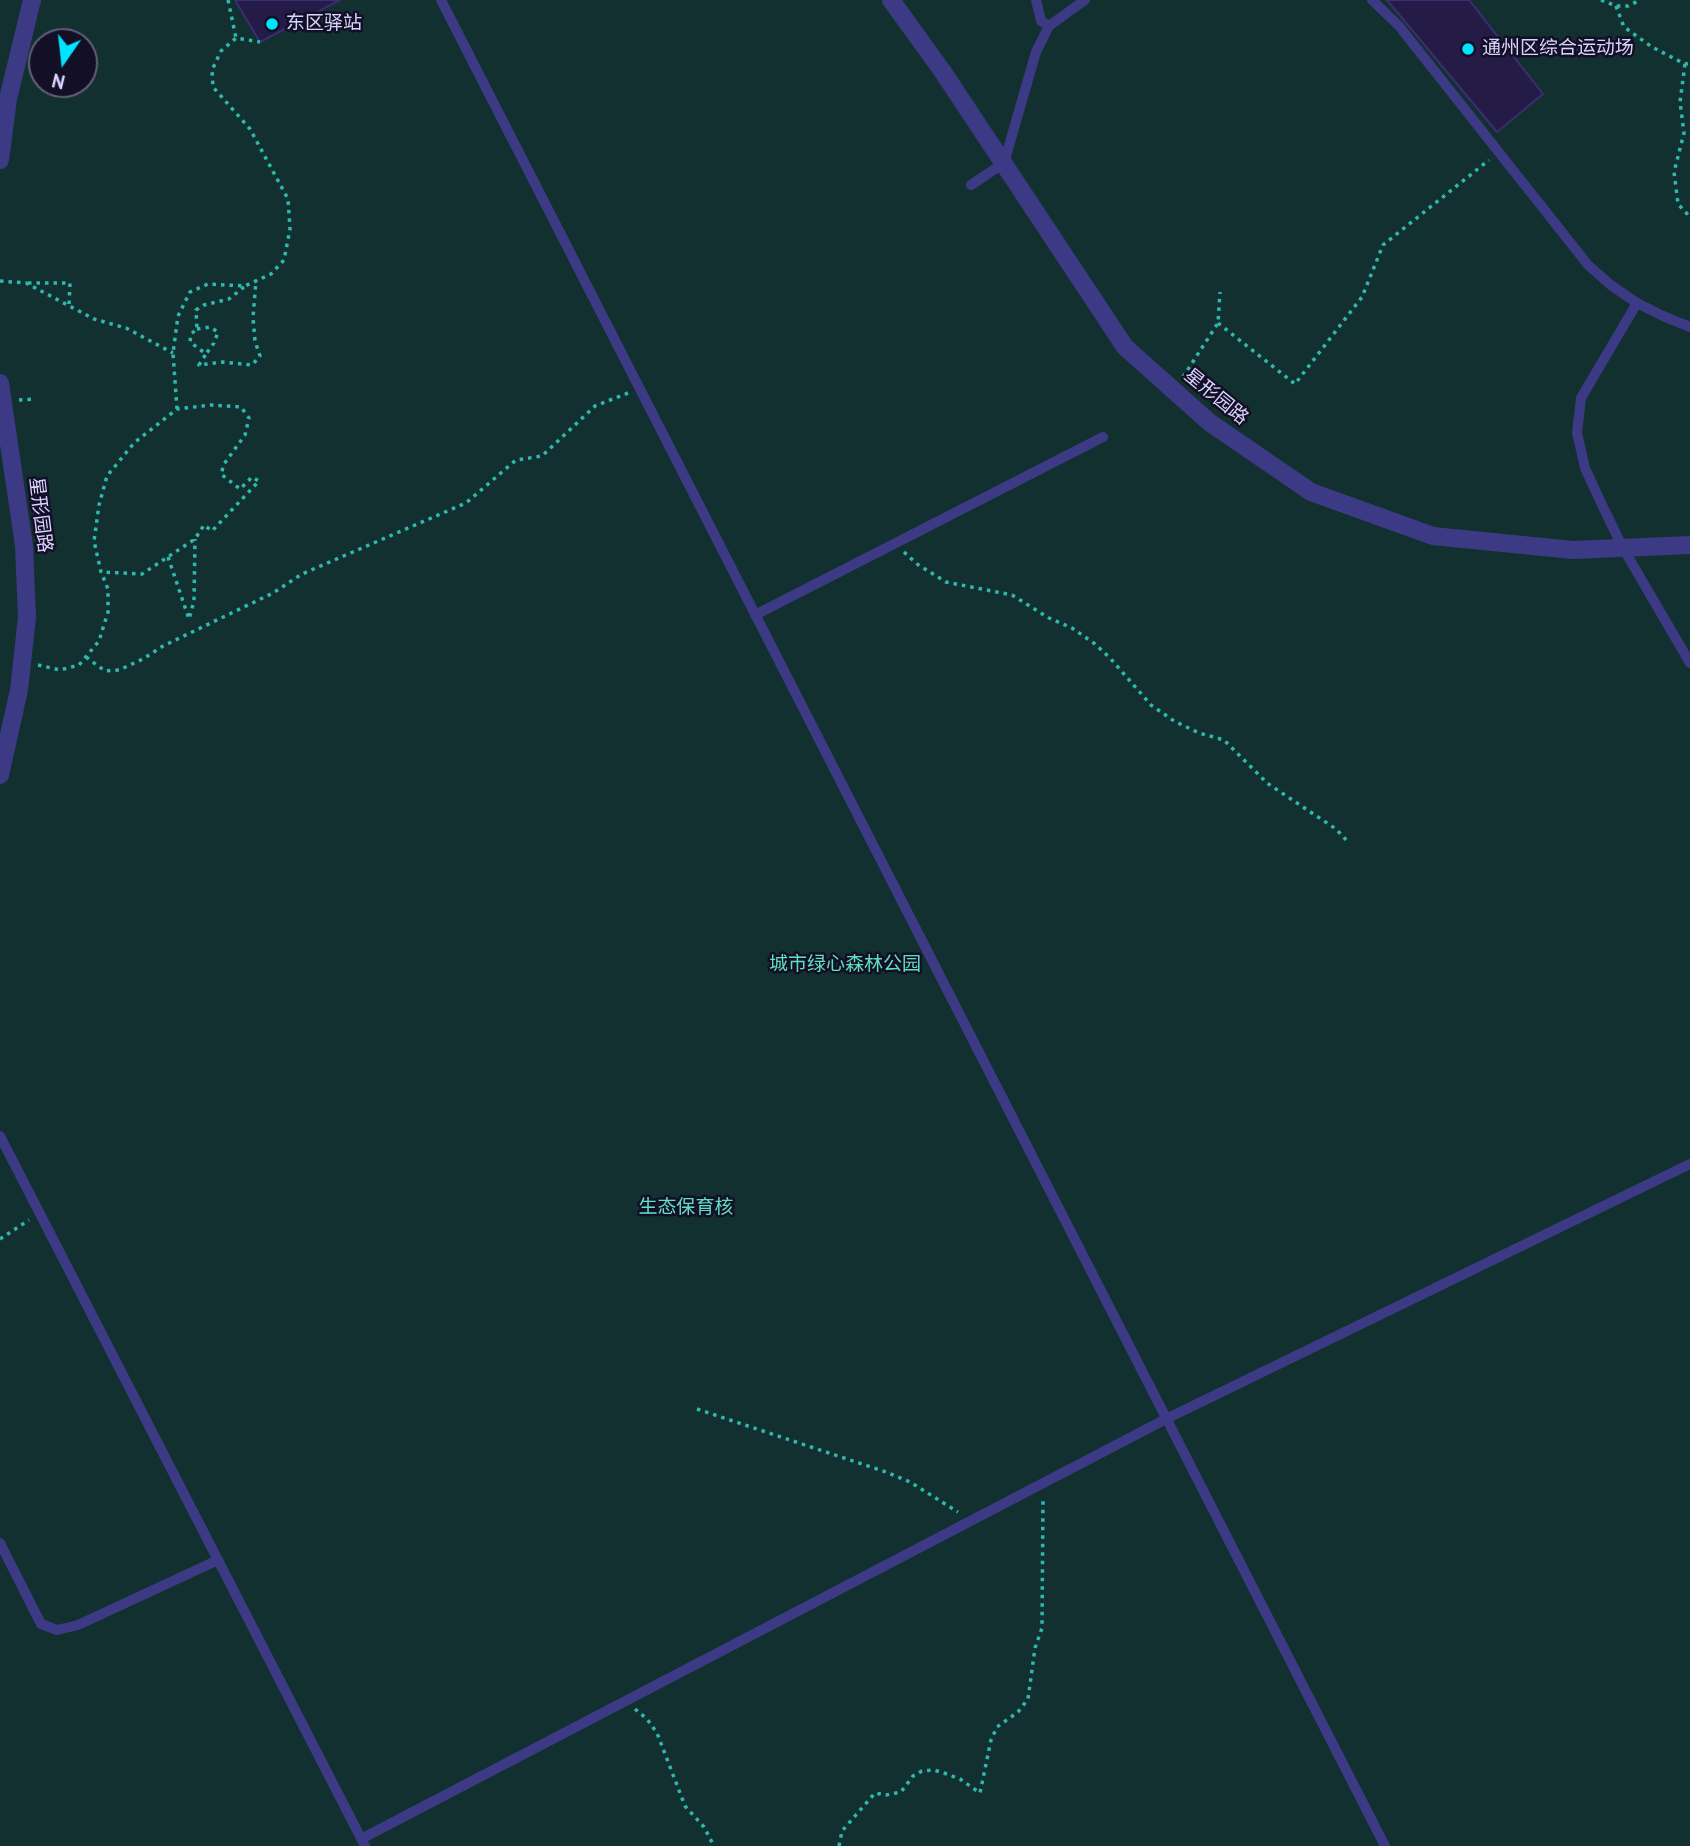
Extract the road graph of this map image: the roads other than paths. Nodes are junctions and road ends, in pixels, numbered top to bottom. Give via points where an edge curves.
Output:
1 (32, 0) edge
2 (441, 0) edge
3 (891, 0) edge
4 (1036, 0) edge
5 (1084, 0) edge
6 (1373, 0) edge
7 (1049, 26) junction
8 (0, 160) edge
9 (1004, 163) junction
10 (971, 186) dead end
11 (1637, 303) junction
12 (1690, 327) edge
13 (0, 383) edge
14 (1103, 437) dead end
15 (1690, 545) edge
16 (1623, 548) junction
17 (755, 615) junction
18 (1690, 663) edge
19 (0, 775) edge
20 (0, 1136) edge
21 (1690, 1164) edge
22 (1166, 1419) junction
23 (0, 1543) edge
24 (218, 1560) junction
25 (363, 1842) edge
26 (1385, 1846) edge

1 - 8 street via 8,99
2 - 17 lane
3 - 9 street, 星形园路
4 - 7 lane via 1041,21
5 - 7 lane
6 - 11 lane via 1399,26 1588,265
7 - 9 lane
9 - 10 lane
9 - 16 street, 星形园路 via 1125,347 1209,422 1311,492 1433,536 1573,550
11 - 12 lane
11 - 16 lane via 1581,398 1577,433 1586,468
13 - 19 street, 星形园路 via 24,546 27,617 19,690
14 - 17 lane
15 - 16 street, 星形园路
16 - 18 lane
17 - 22 lane
20 - 24 lane
21 - 22 lane
22 - 25 lane
22 - 26 lane
23 - 24 lane via 41,1624 57,1630 78,1625
24 - 25 lane

